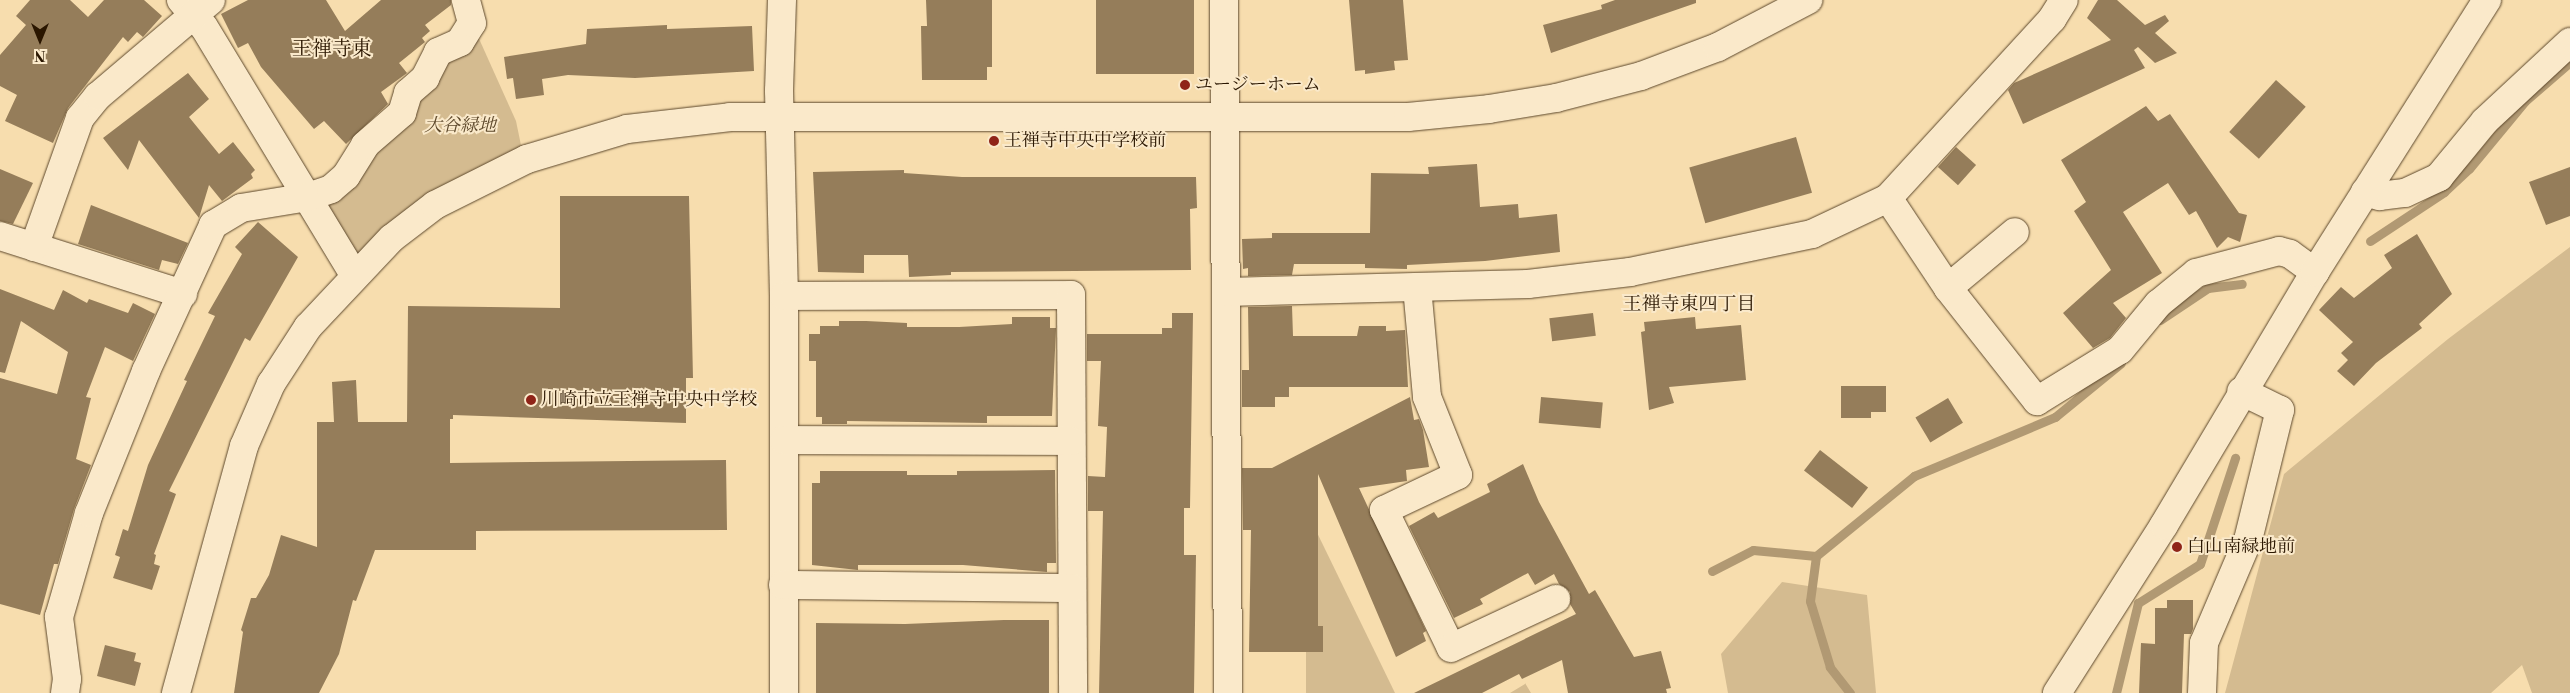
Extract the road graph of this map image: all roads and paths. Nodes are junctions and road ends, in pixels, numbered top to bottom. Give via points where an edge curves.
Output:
1 (466, 0) edge
2 (782, 0) edge
3 (1224, 0) edge
4 (1808, 0) edge
5 (2064, 0) edge
6 (2488, 0) edge
7 (195, 5) edge
8 (2570, 42) edge
9 (779, 115) junction
10 (1225, 116) junction
11 (2365, 192) junction
12 (308, 197) junction
13 (1888, 198) junction
14 (2015, 232) dead end
15 (0, 236) edge
16 (34, 247) junction
17 (2316, 272) junction
18 (354, 275) junction
19 (1417, 287) junction
20 (1948, 288) junction
21 (1226, 292) junction
22 (183, 294) junction
23 (784, 296) junction
24 (2241, 391) junction
25 (784, 440) junction
26 (1071, 441) junction
27 (783, 585) junction
28 (1072, 588) junction
29 (1556, 599) dead end
30 (65, 693) edge
31 (176, 693) edge
32 (784, 693) edge
33 (1073, 693) edge
34 (1228, 693) edge
35 (2058, 693) edge
36 (2202, 693) edge

1 - 12 street via 472,23 460,42 438,52 425,78 408,93 402,113 365,145 346,176 331,189
2 - 9 street
3 - 10 street
4 - 10 street via 1718,47 1641,76 1556,98 1408,117
5 - 13 street via 2052,19
6 - 11 street
7 - 12 street
7 - 16 street via 98,96 80,118
8 - 11 street via 2485,121 2439,177 2405,193 2379,196
9 - 10 street
9 - 18 street via 627,129 527,159 435,205 392,238
9 - 23 street
10 - 21 street
11 - 17 street
12 - 18 street
12 - 22 street via 242,208 213,225
13 - 19 street via 1812,234 1630,272 1528,284
13 - 20 street
14 - 20 street
15 - 16 street
16 - 22 street
17 - 20 street via 2290,254 2279,251 2196,273 2158,304 2120,350 2037,401
17 - 24 street
18 - 31 street via 308,327 271,384 244,446
19 - 21 street
19 - 29 street via 1427,398 1458,475 1384,510 1451,648
21 - 34 street
22 - 30 street via 146,371 89,513 60,617 67,679
23 - 25 street
23 - 26 street via 1071,295
24 - 35 street via 2164,525
24 - 36 street via 2280,410 2248,540 2204,643
25 - 26 street
25 - 27 street
26 - 28 street
27 - 28 street
27 - 32 street
28 - 33 street

